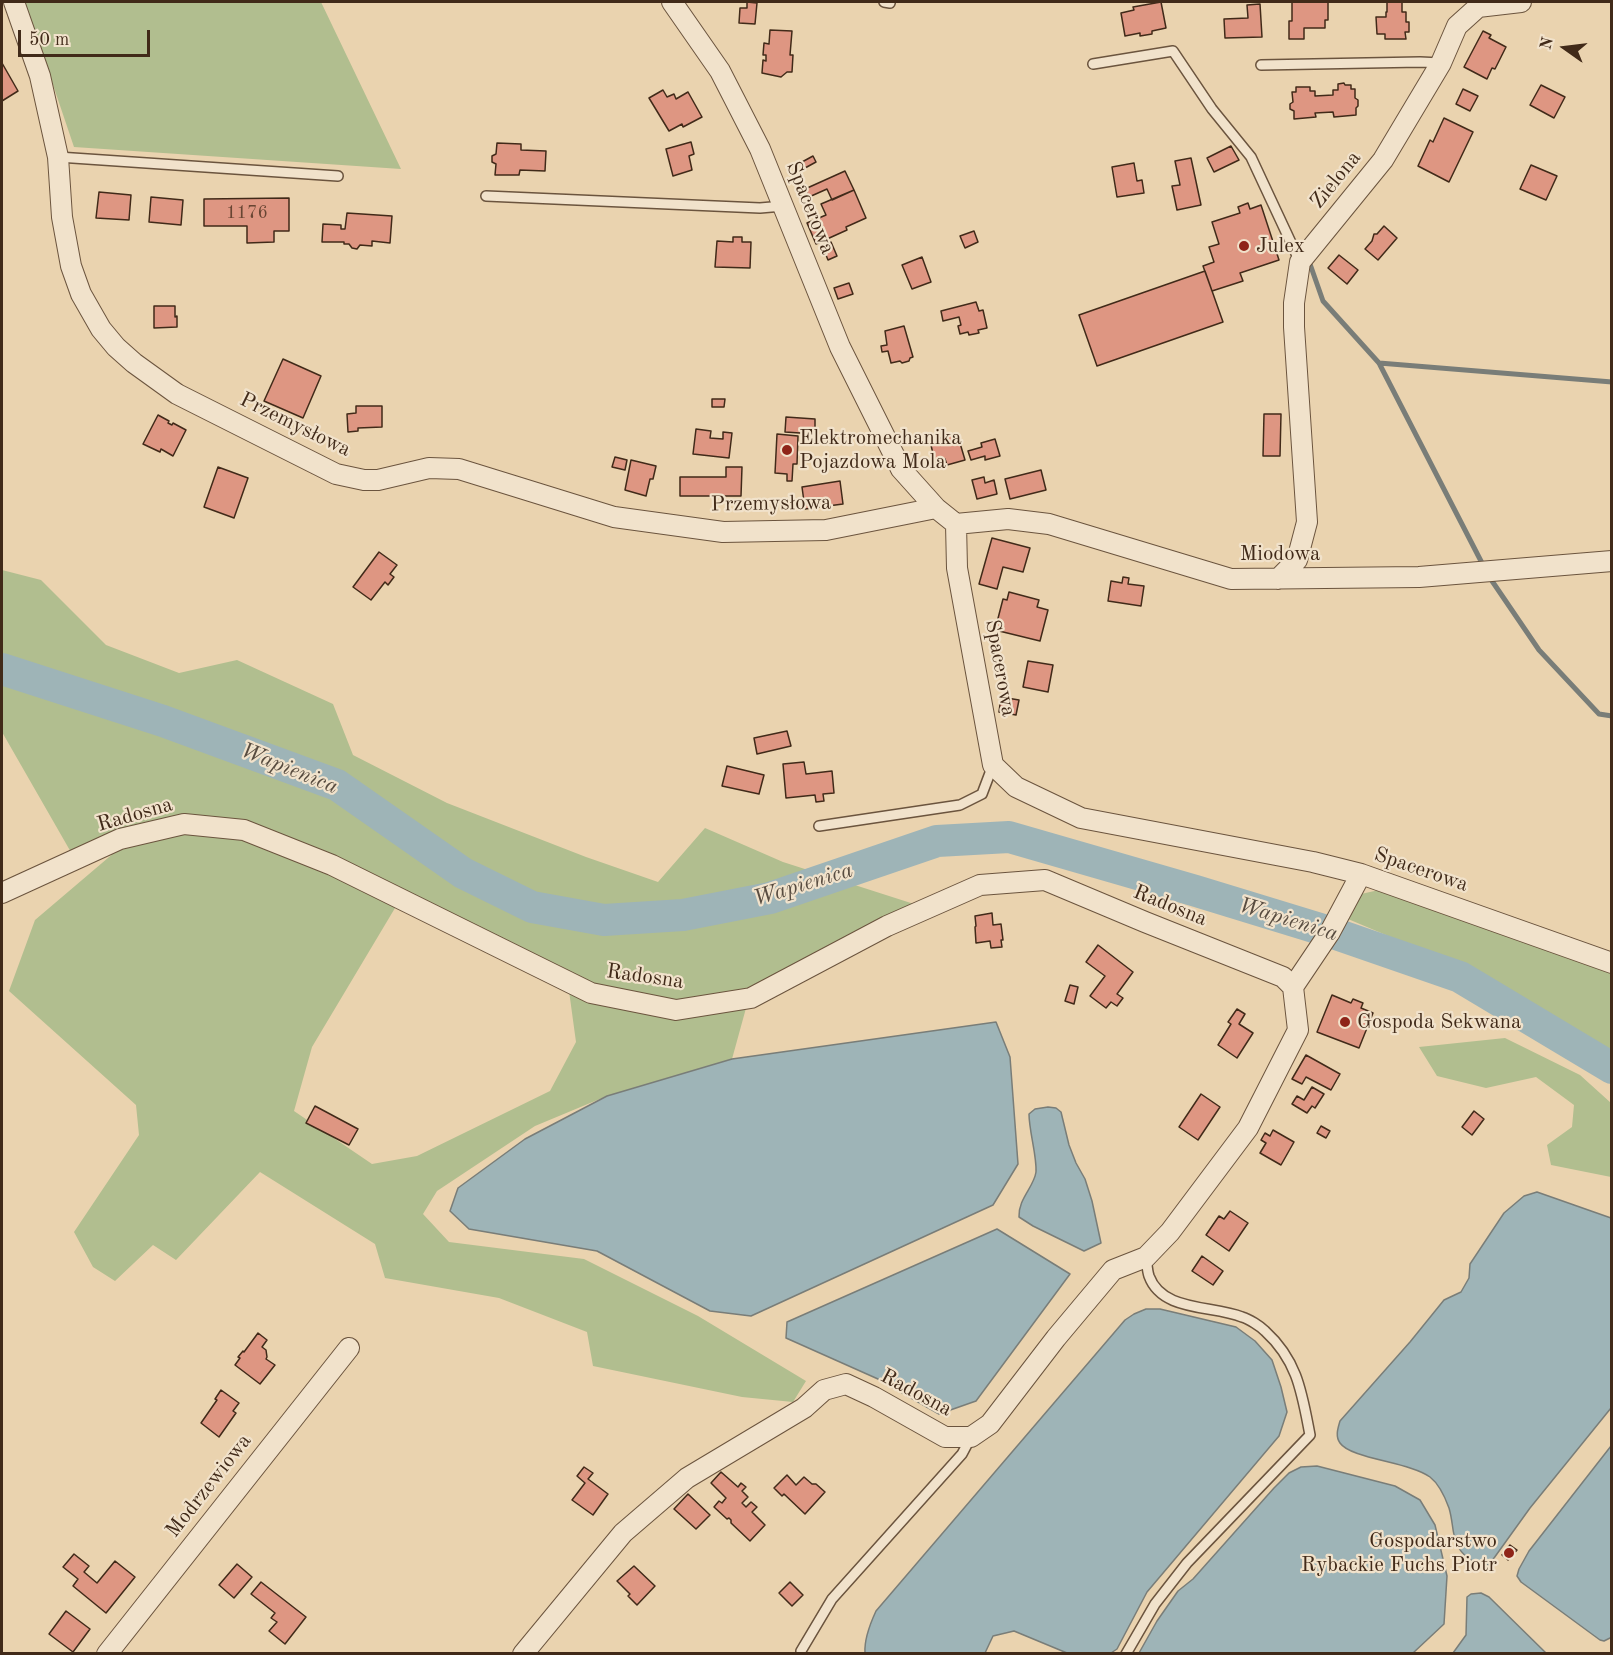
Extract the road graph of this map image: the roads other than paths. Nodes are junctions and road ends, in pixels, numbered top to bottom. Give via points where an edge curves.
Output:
1 (14, 2) edge
2 (672, 2) edge
3 (1521, 2) edge
4 (1441, 63) junction
5 (1093, 64) dead end
6 (1261, 65) dead end
7 (58, 157) junction
8 (338, 176) dead end
9 (486, 196) dead end
10 (783, 206) junction
11 (1300, 262) junction
12 (936, 508) junction
13 (956, 524) junction
14 (1611, 561) edge
15 (1278, 579) junction
16 (993, 765) junction
17 (819, 826) dead end
18 (1361, 874) junction
19 (2, 893) edge
20 (1611, 963) edge
21 (1293, 987) junction
22 (1146, 1257) junction
23 (349, 1348) dead end
24 (971, 1437) junction
25 (801, 1651) dead end
26 (107, 1653) edge
27 (523, 1653) edge
28 (1126, 1653) edge

1 - 7 street, Przemysłowa via 40,76
2 - 10 street, Spacerowa via 720,71 760,149
3 - 4 street, Zielona via 1478,7 1457,26
4 - 6 lane
4 - 11 street, Zielona via 1383,160
5 - 11 lane via 1173,51 1251,158
7 - 8 lane
7 - 12 street, Przemysłowa via 62,217 71,266 81,294 116,347 177,394 336,474 378,480 429,468 459,469 614,517 723,532 826,530
9 - 10 lane
10 - 12 street, Spacerowa via 840,347 901,469
11 - 15 street via 1294,327 1307,522 1298,560
12 - 13 street, Spacerowa
13 - 15 street, Miodowa via 1008,519 1049,524 1231,579
13 - 16 street, Spacerowa via 957,568
14 - 15 street, Miodowa via 1419,577
16 - 17 lane via 982,794 960,805
16 - 18 street, Spacerowa via 1016,787 1081,818
18 - 20 street, Spacerowa
18 - 21 street via 1330,932
19 - 21 street, Radosna via 120,839 184,824 244,830 332,865 591,993 676,1010 751,999 887,926 980,885 1045,880 1282,976
21 - 22 street, Radosna via 1298,1030 1248,1128 1170,1233
22 - 24 street, Radosna via 1113,1270 990,1424
22 - 28 lane via 1158,1292 1176,1302 1242,1317 1264,1330 1284,1351 1300,1383 1310,1435 1187,1563 1155,1604
23 - 26 street, Modrzewiowa
24 - 25 lane via 962,1454 832,1599
24 - 27 street, Radosna via 945,1437 846,1384 824,1390 804,1408 687,1478 622,1533

